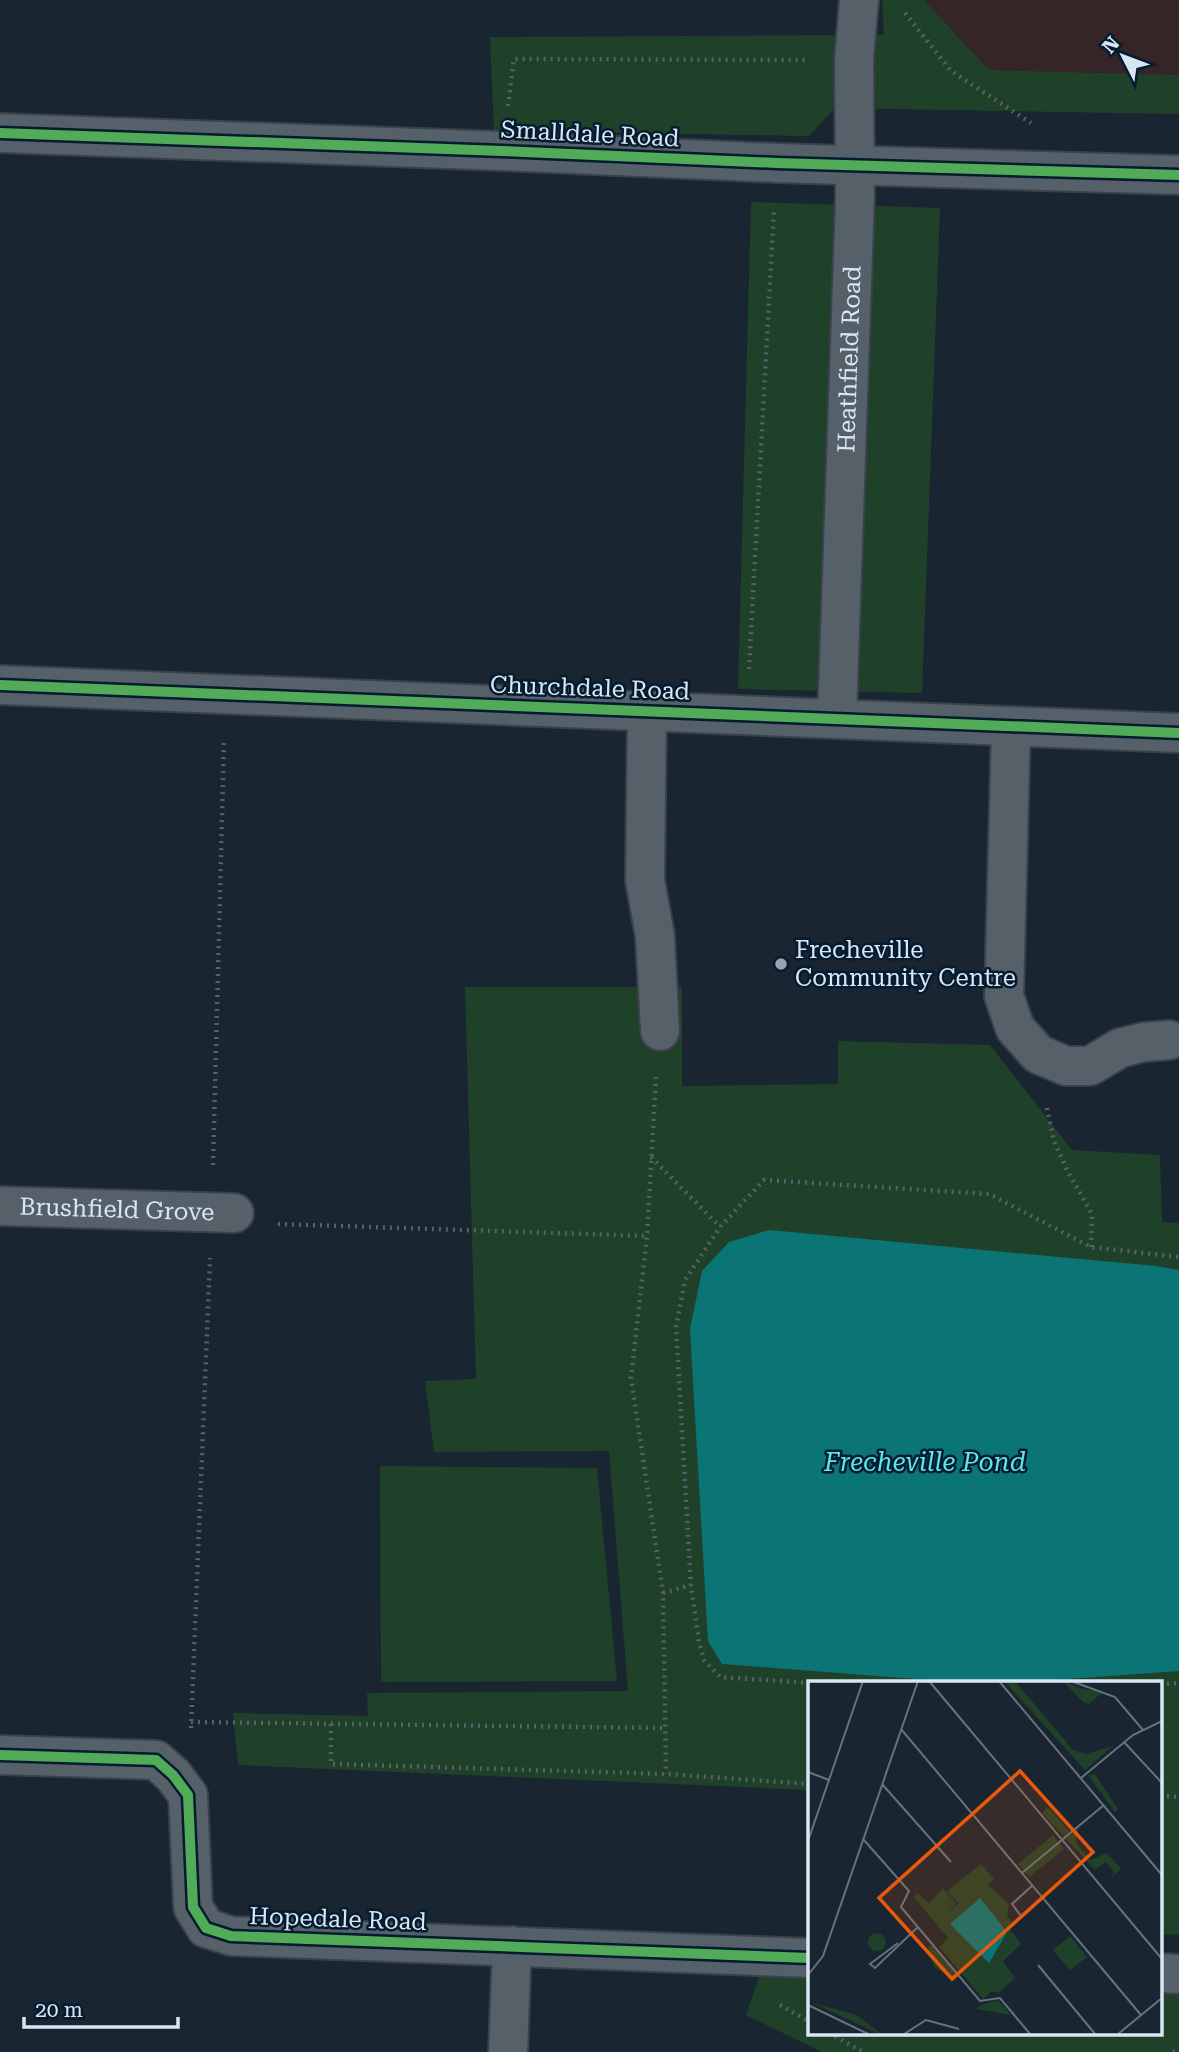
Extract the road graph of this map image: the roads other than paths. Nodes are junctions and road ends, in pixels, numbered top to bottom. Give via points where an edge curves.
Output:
1 (859, 0) edge
2 (0, 133) edge
3 (856, 164) junction
4 (1179, 176) edge
5 (0, 685) edge
6 (648, 712) junction
7 (837, 718) junction
8 (1010, 726) junction
9 (1179, 733) edge
10 (660, 1031) road end
11 (1169, 1040) dead end
12 (0, 1206) edge
13 (234, 1213) road end
14 (0, 1755) edge
15 (512, 1946) junction
16 (808, 1958) edge
17 (508, 2052) edge

1 - 3 street, Heathfield Road via 854,60
2 - 3 street, Smalldale Road
3 - 4 street, Smalldale Road
3 - 7 street, Heathfield Road
5 - 6 street, Churchdale Road
6 - 7 street, Churchdale Road
6 - 10 street via 645,880 655,936
7 - 8 street, Churchdale Road
8 - 9 street, Churchdale Road
8 - 11 street via 1004,996 1015,1028 1038,1054 1066,1066 1090,1066 1120,1048
12 - 13 street, Brushfield Grove
14 - 15 street, Hopedale Road via 156,1760 188,1795 192,1907 206,1928 231,1936
15 - 16 street, Hopedale Road
15 - 17 street

